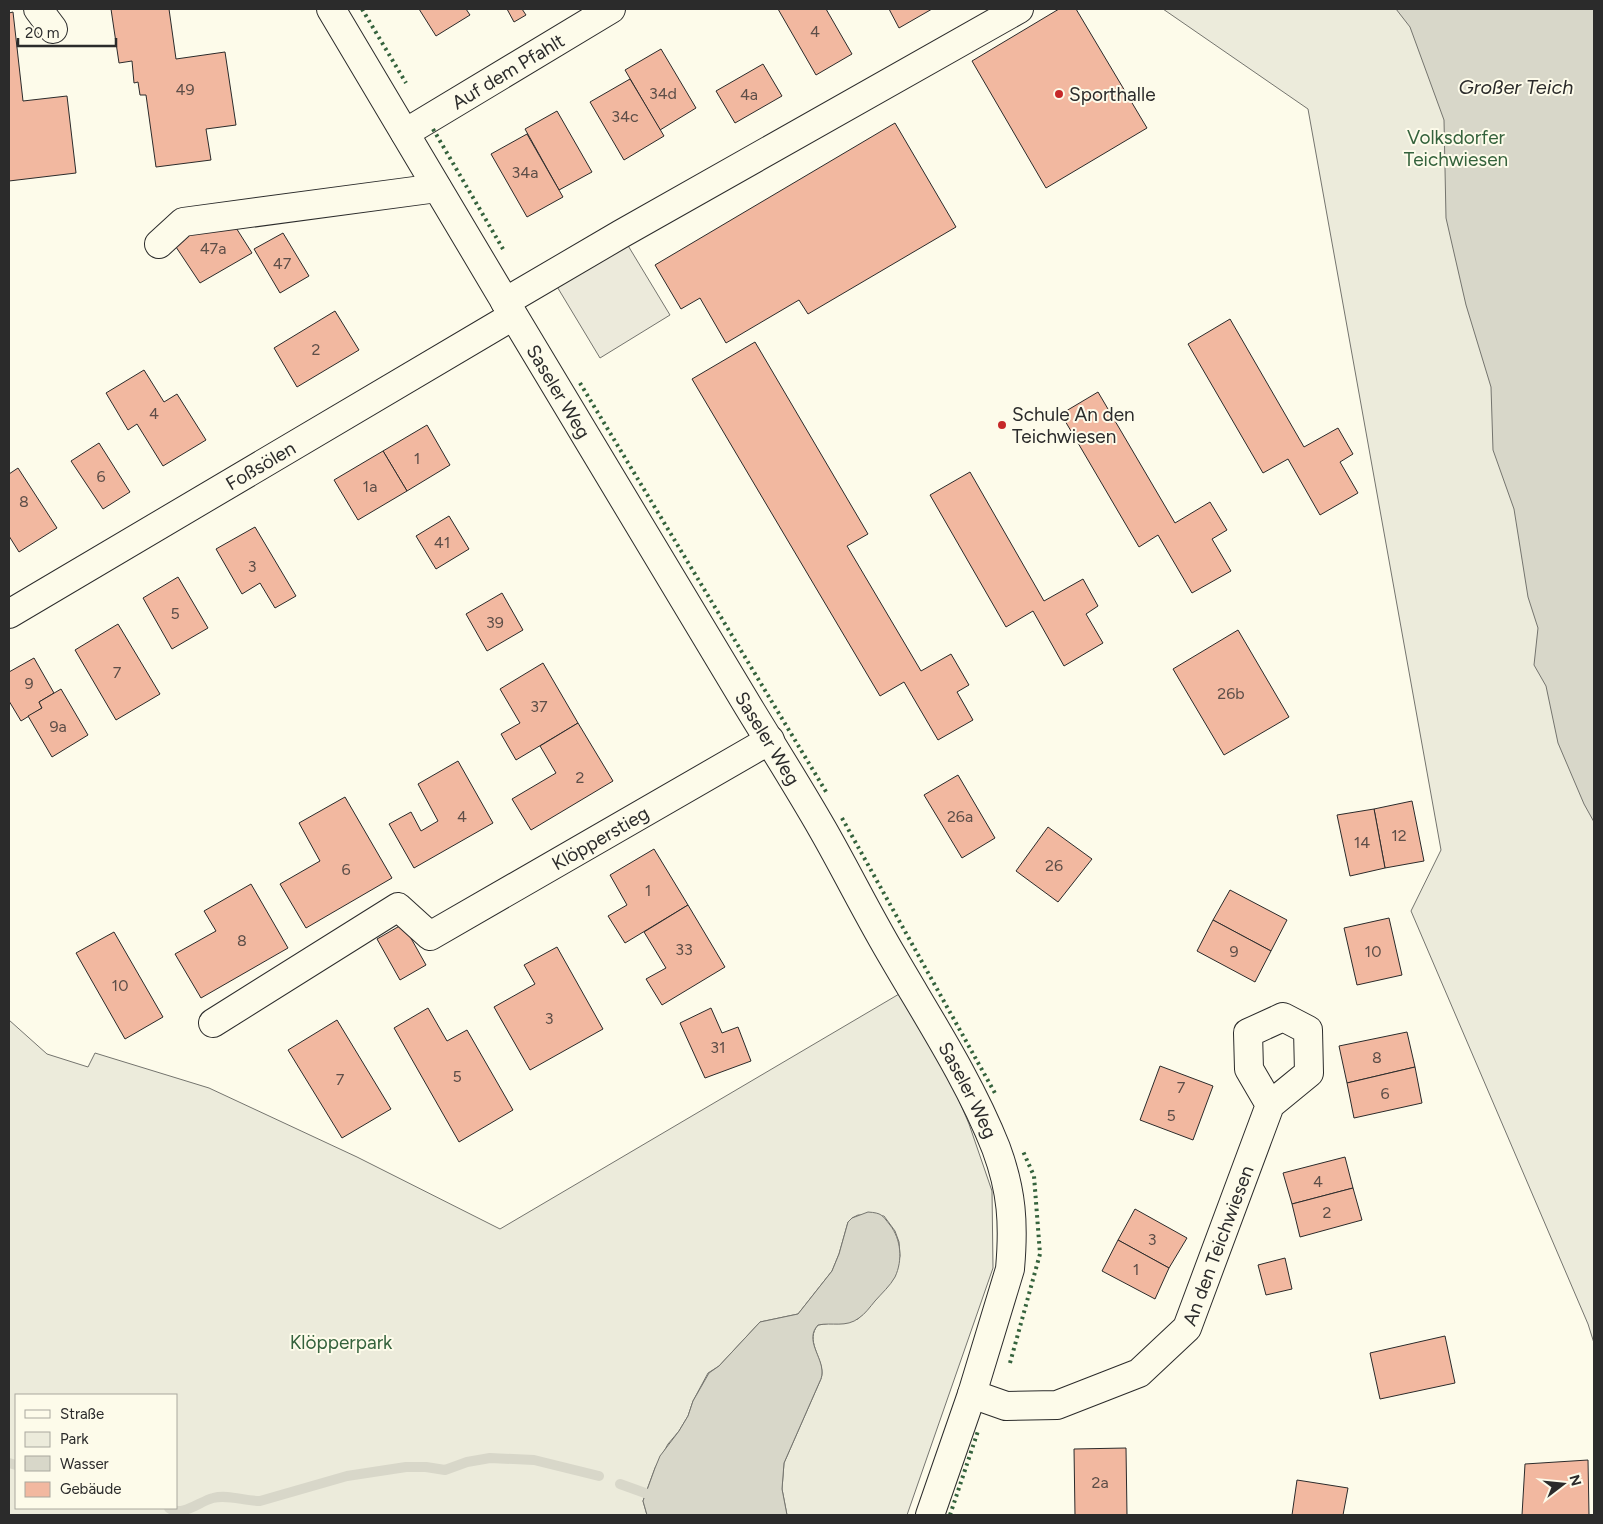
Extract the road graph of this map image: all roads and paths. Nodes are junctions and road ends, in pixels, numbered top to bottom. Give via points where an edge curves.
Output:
1 (331, 9) edge
2 (611, 9) edge
3 (1019, 9) edge
4 (405, 133) junction
5 (438, 188) junction
6 (159, 244) dead end
7 (509, 309) junction
8 (9, 614) edge
9 (770, 740) junction
10 (213, 1023) dead end
11 (1270, 1106) dead end
12 (972, 1394) junction
13 (930, 1515) edge

1 - 4 street, Saseler Weg
2 - 4 street, Auf dem Pfahlt
3 - 7 street, Foßsölen via 621,234
4 - 5 street, Saseler Weg
5 - 6 street via 183,222
5 - 7 street, Saseler Weg
7 - 8 street, Foßsölen
7 - 9 street, Saseler Weg
9 - 10 street, Klöpperstieg via 430,936 398,906
9 - 12 street, Saseler Weg via 981,1112 1008,1184 1012,1227 1010,1269
11 - 12 street, An den Teichwiesen via 1187,1328 1139,1373 1057,1405 1006,1406
12 - 13 street, Saseler Weg

